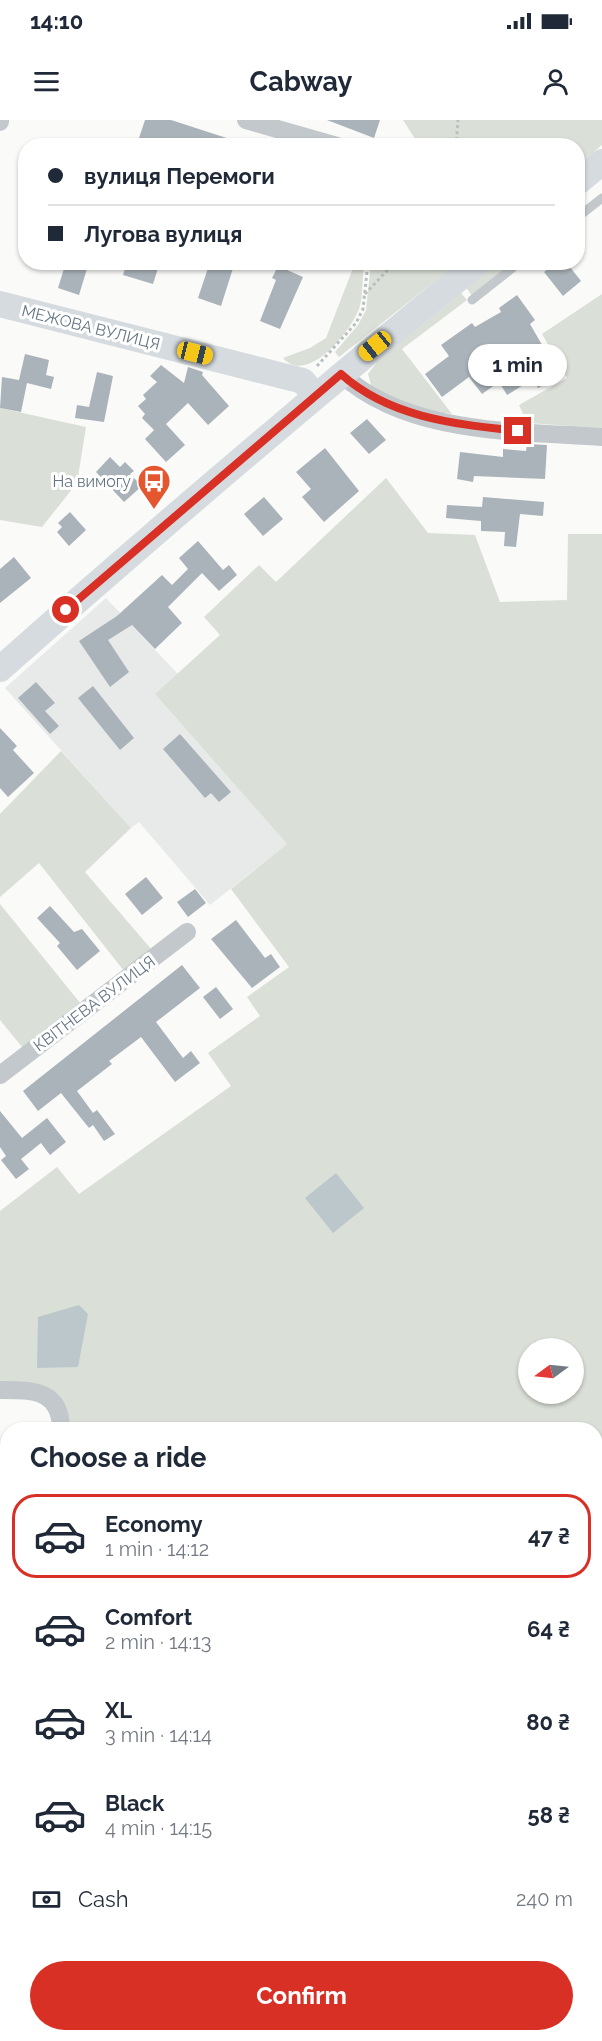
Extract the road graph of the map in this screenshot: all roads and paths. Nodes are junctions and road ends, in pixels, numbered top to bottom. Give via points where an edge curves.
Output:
1 (246, 120) edge
2 (458, 120) edge
3 (310, 138) edge
4 (457, 138) edge
5 (602, 162) edge
6 (585, 176) edge
7 (602, 198) edge
8 (585, 211) edge
9 (367, 270) edge
10 (388, 270) edge
11 (468, 270) edge
12 (510, 270) edge
13 (365, 294) junction
14 (472, 300) dead end
15 (0, 304) edge
16 (341, 374) junction
17 (309, 388) junction
18 (602, 437) edge
19 (0, 669) edge
20 (187, 932) dead end
21 (0, 1075) edge
22 (0, 1390) edge
23 (59, 1422) edge

1 - 3 street
2 - 4 path
5 - 6 main road
7 - 8 lane
9 - 13 path
10 - 13 path
11 - 16 main road
12 - 14 lane
13 - 17 path via 356,323
15 - 17 main road, МЕЖОВА ВУЛИЦЯ
16 - 17 main road
16 - 18 street via 383,401 440,422
17 - 19 main road via 163,525
20 - 21 street, КВІТНЕВА ВУЛИЦЯ
22 - 23 street via 46,1395 56,1405

